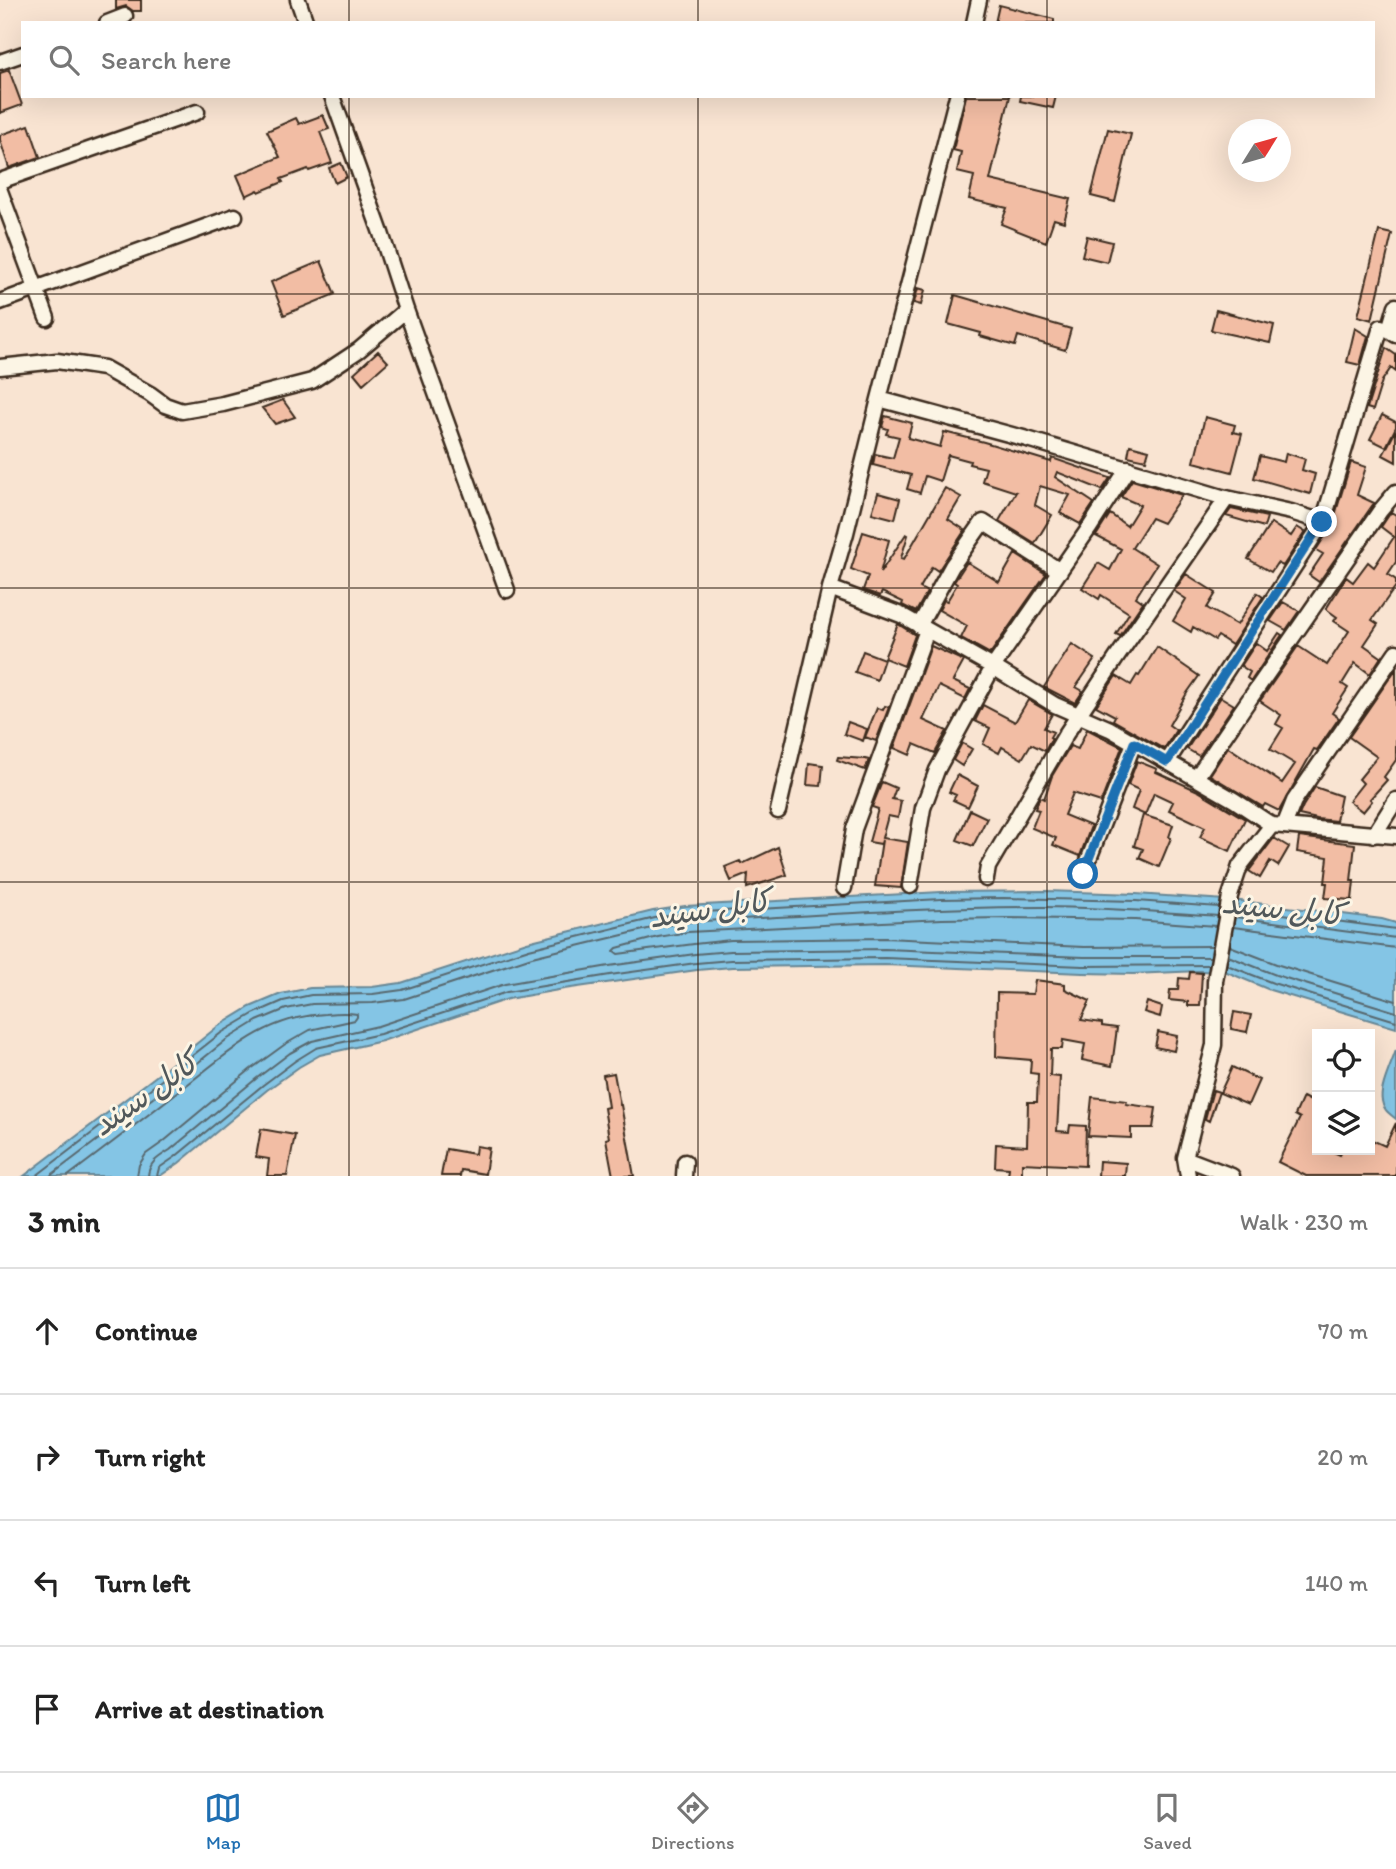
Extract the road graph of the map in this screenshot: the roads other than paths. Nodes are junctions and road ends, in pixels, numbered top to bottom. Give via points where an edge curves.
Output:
1 (298, 0) edge
2 (979, 0) edge
3 (125, 16) dead end
4 (112, 21) edge
5 (305, 21) edge
6 (974, 21) edge
7 (21, 55) edge
8 (0, 62) edge
9 (333, 98) edge
10 (956, 98) edge
11 (197, 113) dead end
12 (0, 181) edge
13 (0, 191) edge
14 (235, 216) dead end
15 (36, 289) junction
16 (0, 302) edge
17 (1396, 306) edge
18 (406, 310) junction
19 (47, 318) dead end
20 (1393, 333) edge
21 (0, 367) edge
22 (879, 400) junction
23 (1128, 468) junction
24 (1396, 492) edge
25 (1227, 498) junction
26 (1322, 522) junction
27 (1060, 571) junction
28 (830, 588) junction
29 (507, 590) dead end
30 (923, 628) junction
31 (1396, 652) edge
32 (993, 667) junction
33 (1079, 715) junction
34 (1134, 743) junction
35 (1167, 762) junction
36 (1196, 778) junction
37 (1396, 800) edge
38 (778, 811) dead end
39 (1278, 825) junction
40 (1374, 835) junction
41 (1396, 836) edge
42 (1083, 874) dead end
43 (986, 879) dead end
44 (910, 886) dead end
45 (844, 888) dead end
46 (1185, 1158) junction
47 (1188, 1176) edge
48 (1232, 1176) edge

1 - 5 street
2 - 6 street
3 - 4 street
7 - 8 street
9 - 18 street
10 - 22 street
11 - 12 street
13 - 15 street
14 - 15 street
15 - 16 street
15 - 19 street
17 - 20 street
18 - 21 street via 359,350 312,381 182,411 104,368 57,361
18 - 29 street
20 - 26 street via 1381,327
22 - 23 street
22 - 28 street
23 - 25 street
23 - 27 street
24 - 36 street
25 - 26 street
25 - 33 street
26 - 35 street
27 - 30 street via 983,522 952,566
27 - 32 street
28 - 30 street
28 - 38 street
30 - 32 street
30 - 45 street via 854,829
31 - 39 street
32 - 33 street
32 - 44 street via 937,769 923,808
33 - 34 street
33 - 43 street via 988,867
34 - 35 street
34 - 42 street
35 - 36 street
36 - 39 street
37 - 40 street
39 - 40 street
39 - 46 street via 1240,866 1230,896 1215,981 1214,1045
40 - 41 street
46 - 47 street
46 - 48 street

